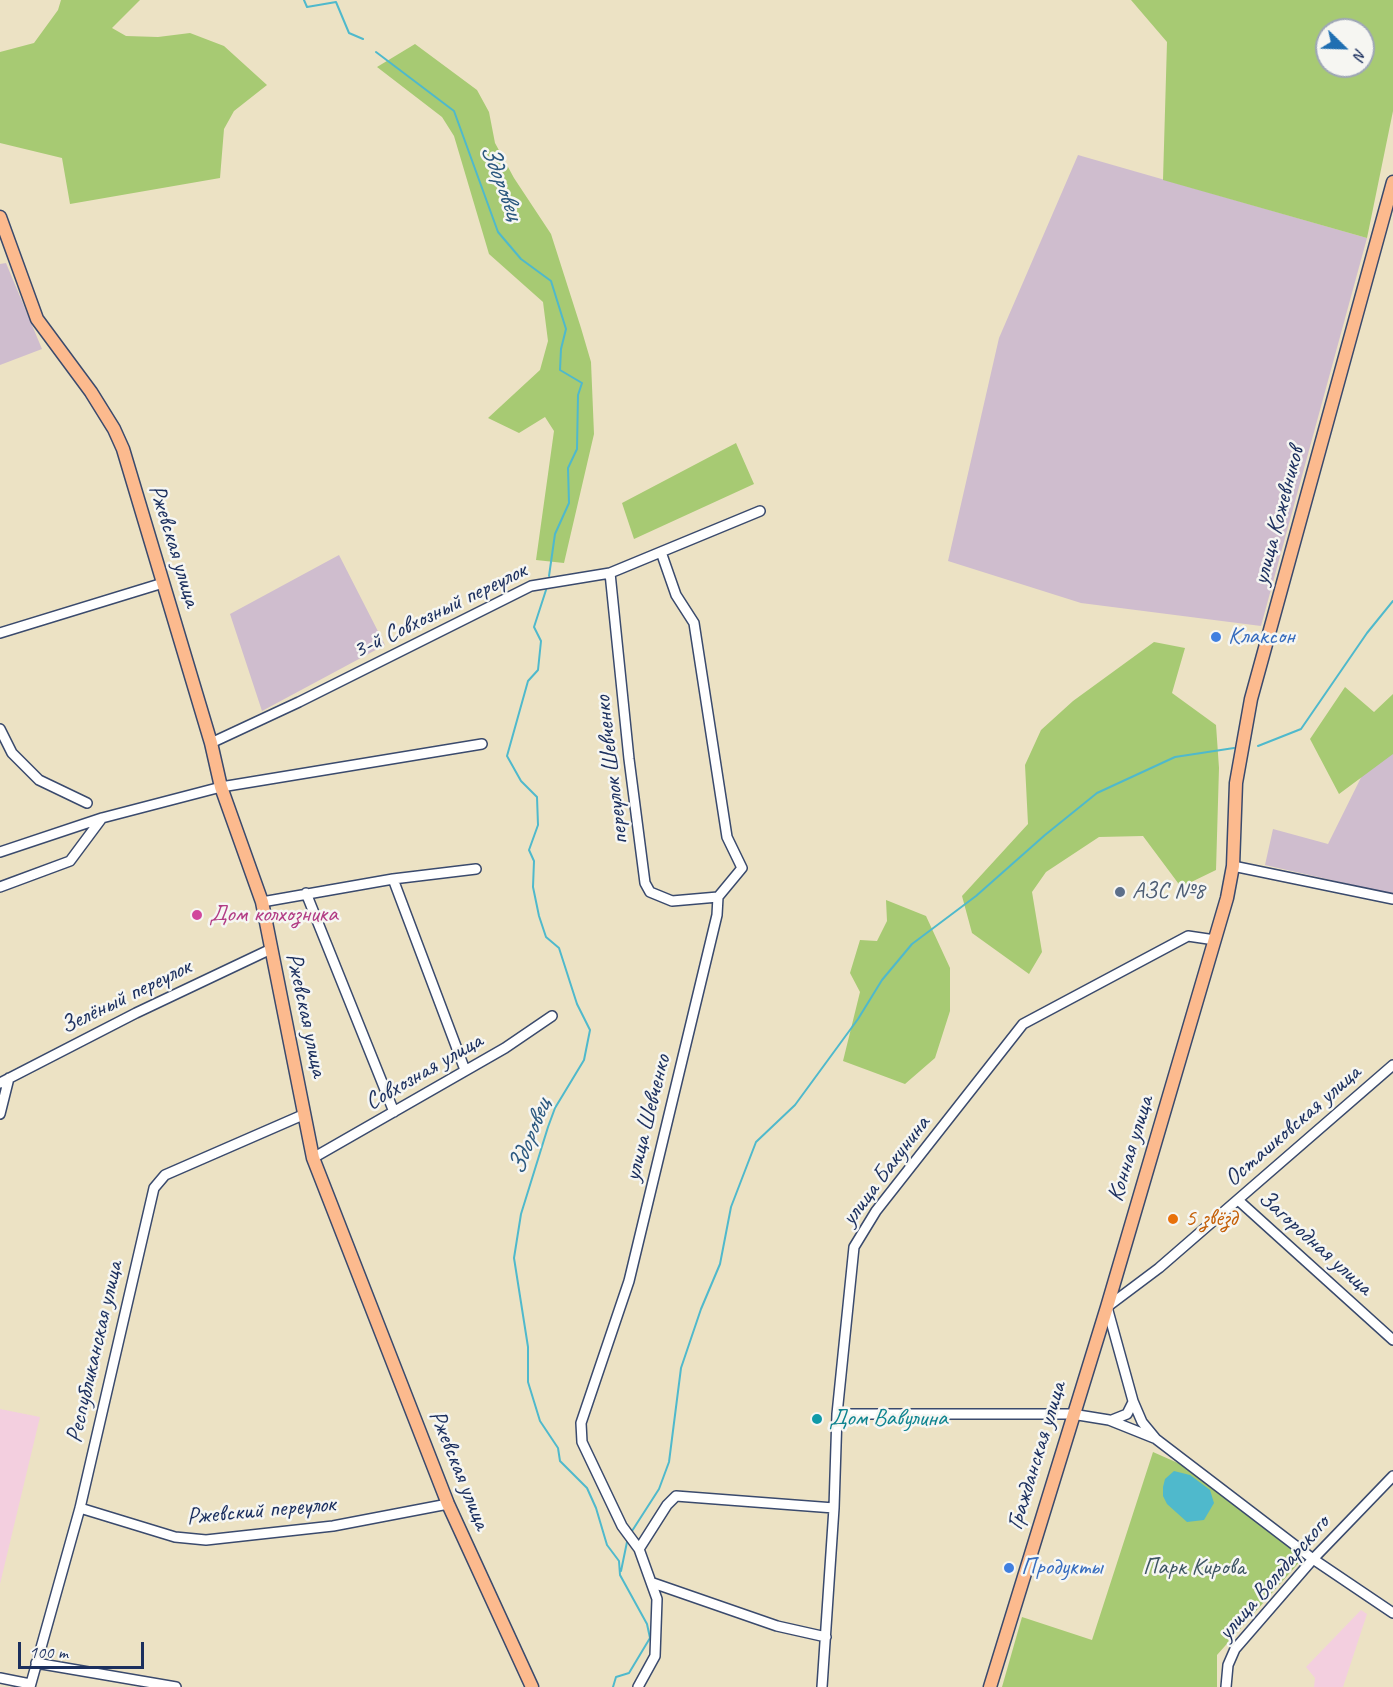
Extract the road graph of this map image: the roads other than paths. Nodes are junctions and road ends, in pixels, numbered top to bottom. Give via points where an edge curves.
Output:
1 (1393, 182) edge
2 (0, 217) edge
3 (760, 511) dead end
4 (661, 552) junction
5 (610, 573) junction
6 (163, 584) junction
7 (0, 633) edge
8 (0, 729) edge
9 (211, 742) junction
10 (482, 744) dead end
11 (221, 787) junction
12 (87, 803) dead end
13 (102, 818) junction
14 (0, 852) edge
15 (1233, 866) junction
16 (476, 869) dead end
17 (393, 879) junction
18 (0, 887) edge
19 (306, 893) junction
20 (718, 897) junction
21 (1393, 899) edge
22 (262, 902) junction
23 (1215, 940) junction
24 (271, 949) junction
25 (552, 1016) dead end
26 (1393, 1065) edge
27 (465, 1070) junction
28 (9, 1078) junction
29 (0, 1083) edge
30 (394, 1112) junction
31 (0, 1114) edge
32 (305, 1114) junction
33 (313, 1158) junction
34 (1238, 1200) junction
35 (1107, 1307) junction
36 (1393, 1340) edge
37 (1114, 1342) junction
38 (1095, 1343) junction
39 (1133, 1401) junction
40 (837, 1414) junction
41 (1072, 1414) junction
42 (1109, 1420) junction
43 (1156, 1439) junction
44 (1393, 1476) edge
45 (448, 1504) junction
46 (80, 1508) junction
47 (834, 1508) junction
48 (639, 1550) junction
49 (1313, 1559) junction
50 (653, 1584) junction
51 (1393, 1613) edge
52 (826, 1637) junction
53 (36, 1663) junction
54 (0, 1677) edge
55 (30, 1685) edge
56 (529, 1685) edge
57 (176, 1687) edge
58 (638, 1687) edge
59 (822, 1687) edge
60 (990, 1687) edge
61 (1226, 1687) edge

1 - 15 main road, улица Кожевников via 1251,699 1236,783
2 - 6 main road, Ржевская улица via 37,319 91,392 123,449
3 - 4 street, 3-й Совхозный переулок
4 - 5 street, 3-й Совхозный переулок
4 - 20 street via 676,595 694,623 727,837 742,867
5 - 9 street, 3-й Совхозный переулок via 531,586
5 - 20 street, переулок Шевченко via 645,883 650,892 672,902
6 - 7 street
6 - 9 main road, Ржевская улица
8 - 12 street via 12,753 39,780
9 - 11 main road, Ржевская улица
10 - 11 street
11 - 13 street
11 - 22 main road, Ржевская улица
13 - 14 street
13 - 18 street via 70,861
15 - 21 street
15 - 23 main road, Конная улица
16 - 17 street
17 - 19 street
17 - 27 street
19 - 22 street
19 - 30 street
20 - 48 street, улица Шевченко via 717,915 629,1281 581,1423 582,1442 622,1526
22 - 24 main road, Ржевская улица
23 - 35 main road, Конная улица
23 - 40 street, улица Бакунина via 1188,936 1023,1024 876,1211 854,1247
24 - 28 street, Зелёный переулок
24 - 32 main road, Ржевская улица
25 - 27 street, Совхозная улица
26 - 34 street, Осташковская улица
27 - 30 street, Совхозная улица
28 - 29 street, Зелёный переулок
28 - 31 street
30 - 33 street, Совхозная улица
32 - 33 main road, Ржевская улица
32 - 46 street, Республиканская улица via 165,1175 154,1188
33 - 45 main road, Ржевская улица
34 - 35 street, Осташковская улица
34 - 36 street, Загородная улица
35 - 37 street, Конная улица
35 - 38 main road, Гражданская улица
37 - 38 street
37 - 39 street, Конная улица
38 - 41 main road, Гражданская улица
39 - 42 street via 1127,1414
39 - 43 street, Конная улица via 1142,1422
40 - 41 street, Конная улица
40 - 47 street, улица Бакунина
41 - 42 street, Конная улица
41 - 60 main road, Гражданская улица
42 - 43 street, Конная улица
43 - 49 street, Конная улица
44 - 49 street, улица Володарского
45 - 46 street, Ржевский переулок via 333,1526 206,1540 175,1537
45 - 56 main road, Ржевская улица
46 - 53 street, Республиканская улица
47 - 48 street via 676,1496
47 - 52 street, улица Бакунина
48 - 50 street, улица Шевченко
49 - 51 street, Конная улица
49 - 61 street, улица Володарского via 1235,1649 1228,1665
50 - 52 street via 777,1626
50 - 58 street, улица Шевченко via 657,1599 656,1646 651,1666
52 - 59 street, улица Бакунина
53 - 55 street, Республиканская улица
53 - 57 street
54 - 55 street

